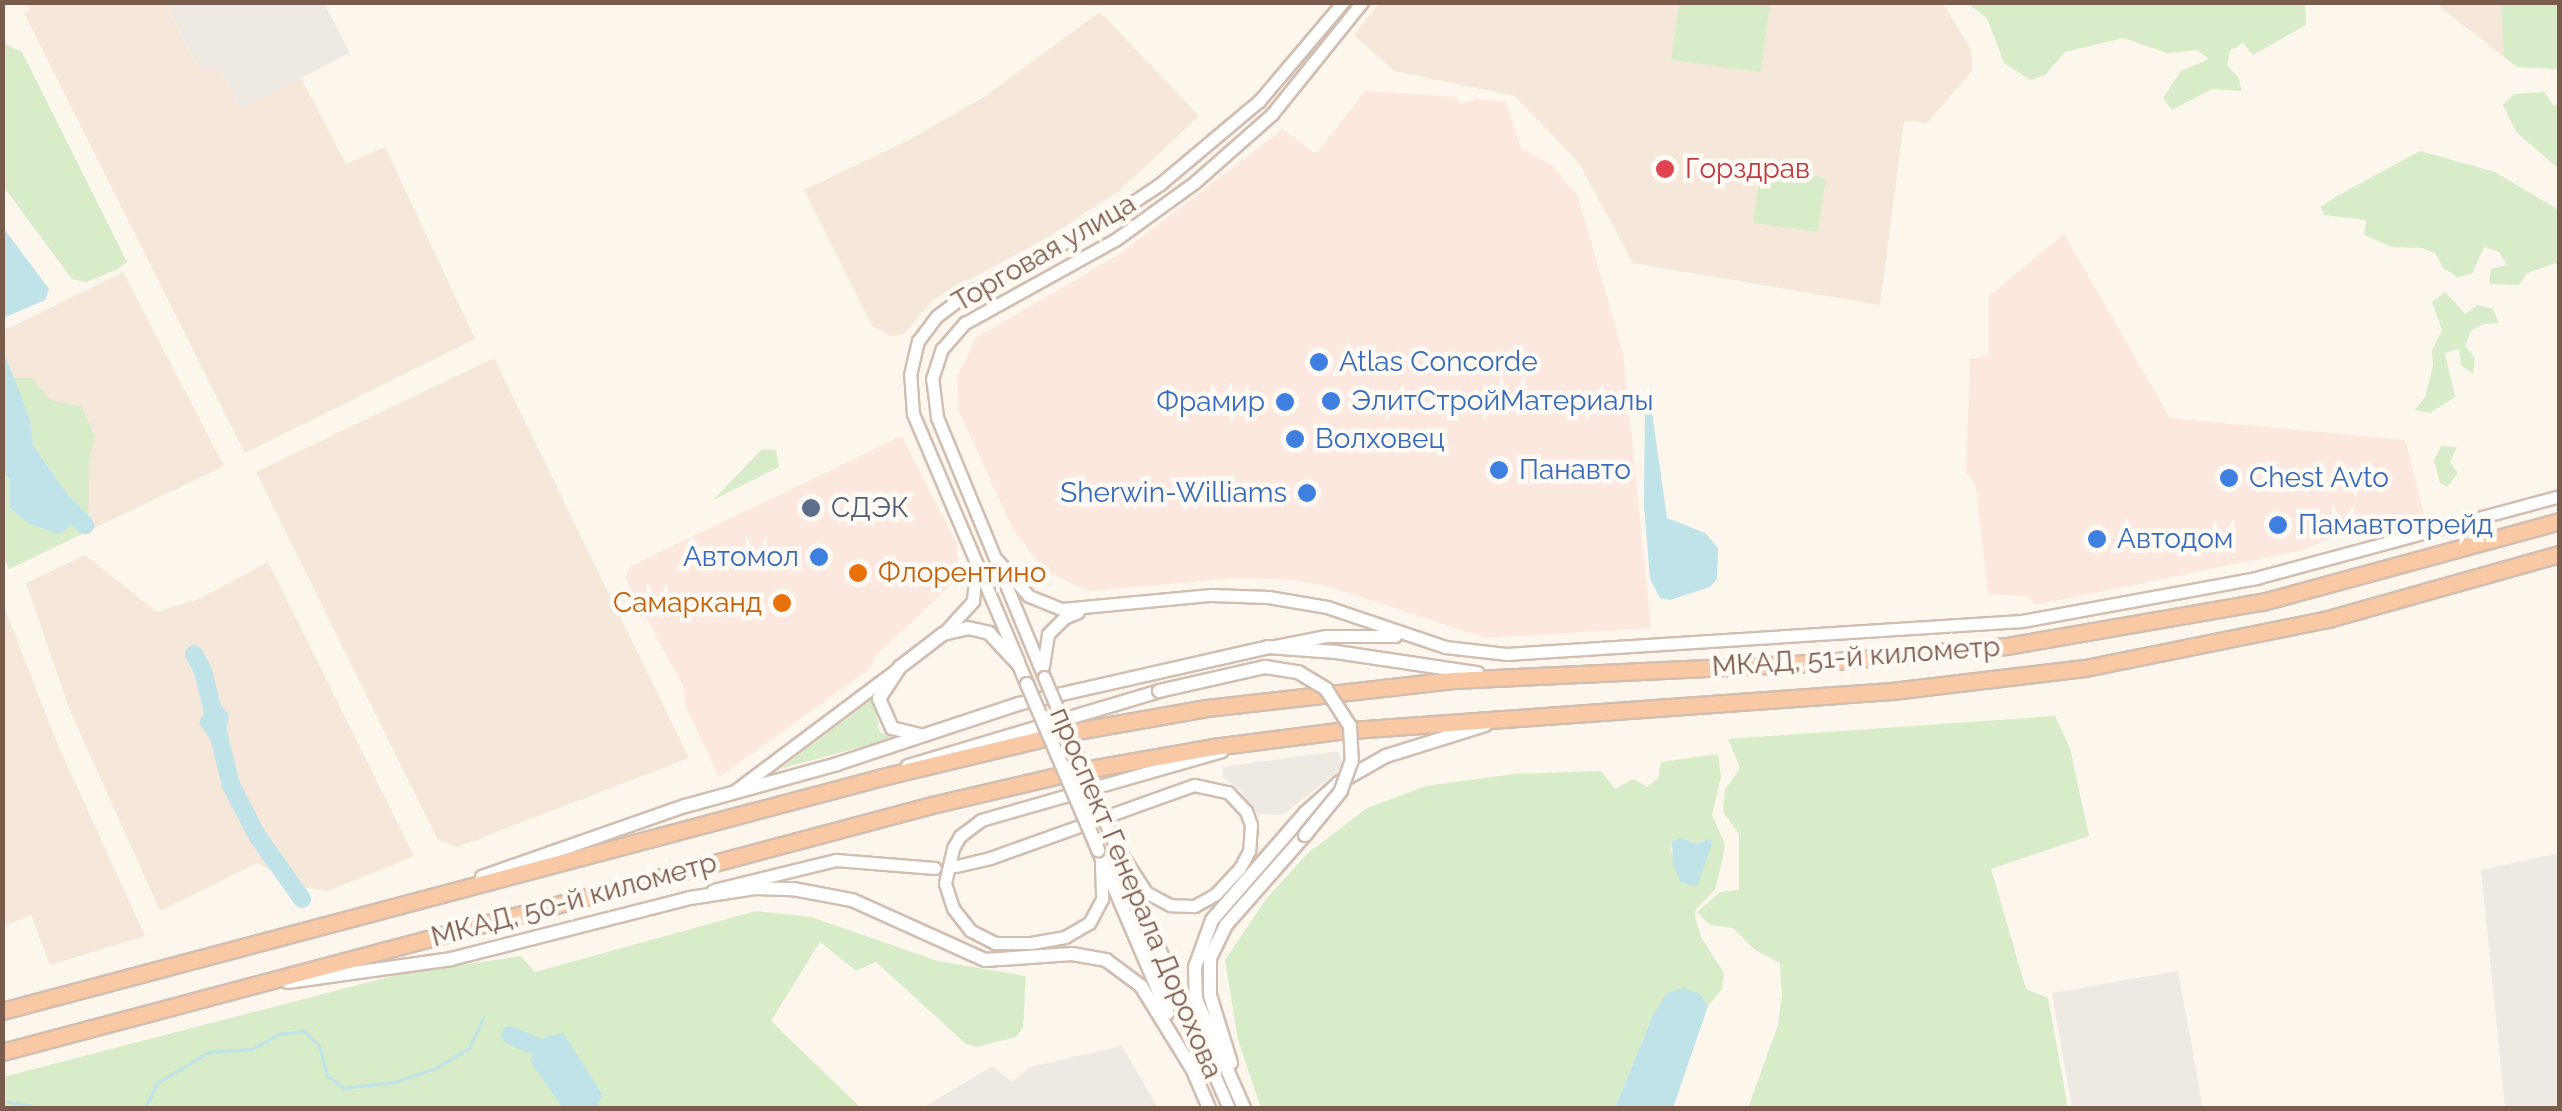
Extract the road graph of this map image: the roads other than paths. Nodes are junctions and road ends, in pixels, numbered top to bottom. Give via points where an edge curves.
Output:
1 (1343, 2) edge
2 (1362, 2) edge
3 (2560, 496) edge
4 (2560, 520) edge
5 (972, 550) junction
6 (2560, 554) edge
7 (996, 559) junction
8 (1082, 610) junction
9 (943, 634) junction
10 (1424, 641) junction
11 (1268, 647) junction
12 (1019, 665) junction
13 (900, 667) junction
14 (1044, 677) junction
15 (1519, 677) junction
16 (1027, 684) joint
17 (1519, 716) junction
18 (1140, 719) joint
19 (932, 733) junction
20 (1253, 742) junction
21 (1147, 758) joint
22 (882, 777) junction
23 (732, 792) junction
24 (1114, 843) junction
25 (1098, 850) junction
26 (956, 866) dead end
27 (935, 868) dead end
28 (690, 898) junction
29 (405, 904) junction
30 (241, 988) junction
31 (2, 1011) edge
32 (2, 1052) edge
33 (1191, 1067) junction
34 (1209, 1108) edge
35 (1229, 1108) edge
36 (1244, 1108) edge

1 - 5 street, Торговая улица via 1279,80 1182,166 1100,224 950,305 918,341 910,375 913,414
2 - 7 street, Торговая улица via 1272,114 1195,182 1115,240 965,323 942,349 932,378 934,407
3 - 10 street via 2256,578 2022,621 1506,654
4 - 15 highway, МКАД, 51-й километр via 2318,590 2043,640 1888,658
5 - 9 street via 978,575 973,602
5 - 12 street, Торговая улица
6 - 17 highway, МКАД, 51-й километр via 2328,619 2085,668 1892,692
7 - 8 street via 1029,596
7 - 14 street, Торговая улица
8 - 10 street via 1210,596 1298,600
8 - 14 street via 1048,634
9 - 12 main road via 968,628 989,633
9 - 13 main road
10 - 11 street via 1360,634
11 - 15 main road
11 - 19 main road via 1104,682
12 - 16 main road, Торговая улица
13 - 19 main road via 879,699 885,719 900,733
13 - 23 street
14 - 24 street, проспект Генерала Дорохова, bridge
15 - 18 highway, МКАД, 51-й километр via 1314,694
16 - 25 main road, проспект Генерала Дорохова, bridge
17 - 20 highway, МКАД, 51-й километр
17 - 36 main road via 1386,756 1340,782 1212,920 1195,967 1196,999
18 - 22 highway, МКАД, 50-й километр
19 - 23 main road
20 - 21 highway, МКАД, 51-й километр
20 - 25 street via 981,820 953,848 945,874 948,894 970,930 994,943 1065,938 1089,923 1102,898
21 - 30 highway, МКАД, 50-й километр via 936,804
22 - 29 highway, МКАД, 50-й километр
22 - 36 main road, bridge via 932,756 1265,667 1298,672 1326,689 1346,716 1352,760 1341,791 1226,925 1210,958 1210,996
23 - 29 main road
24 - 26 street via 1146,892 1170,905 1194,906 1240,868 1251,825 1228,792 1194,785
24 - 35 street, проспект Генерала Дорохова
25 - 33 main road, проспект Генерала Дорохова
27 - 28 street via 836,860
28 - 30 main road via 451,959
28 - 33 main road via 756,888 822,892 985,960 1072,954 1106,960 1141,986
29 - 31 highway, МКАД, 50-й километр
30 - 32 highway, МКАД, 50-й километр
33 - 34 main road, проспект Генерала Дорохова

